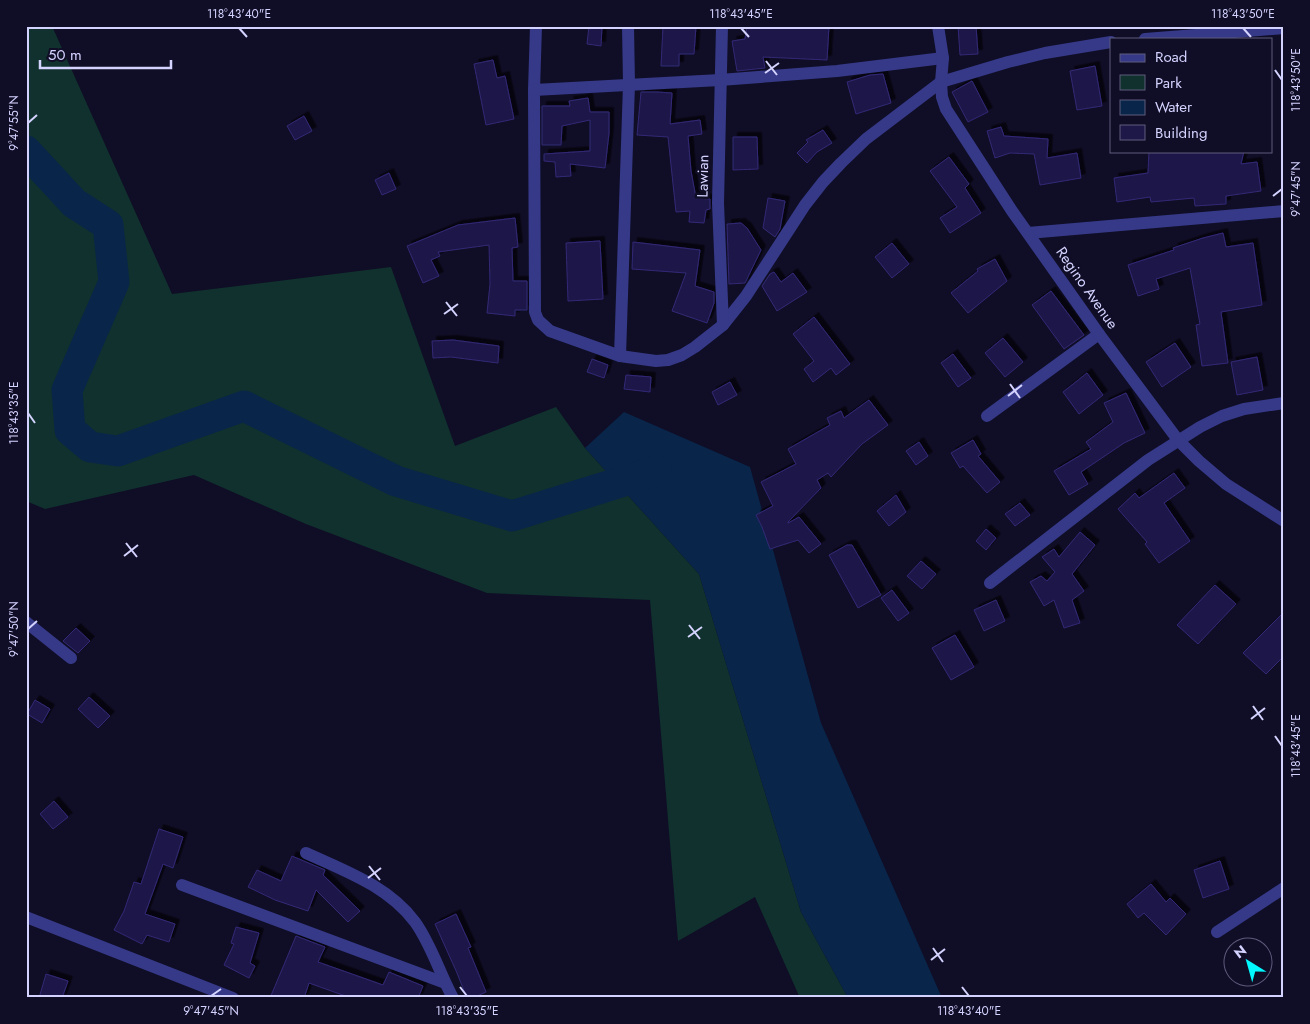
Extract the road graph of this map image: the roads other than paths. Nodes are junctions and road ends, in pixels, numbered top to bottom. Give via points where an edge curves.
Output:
1 (536, 26) edge
2 (628, 26) edge
3 (722, 26) edge
4 (938, 26) edge
5 (1284, 28) edge
6 (1158, 38) edge
7 (1110, 42) edge
8 (943, 58) junction
9 (720, 80) junction
10 (941, 82) junction
11 (629, 84) junction
12 (534, 90) junction
13 (1284, 211) edge
14 (1028, 233) junction
15 (723, 325) junction
16 (1099, 334) junction
17 (620, 356) junction
18 (1284, 403) edge
19 (988, 416) dead end
20 (1178, 440) junction
21 (1284, 521) edge
22 (990, 583) dead end
23 (26, 622) edge
24 (71, 658) dead end
25 (306, 852) dead end
26 (182, 884) dead end
27 (1284, 888) edge
28 (26, 917) edge
29 (1217, 932) dead end
30 (445, 983) junction
31 (233, 998) edge
32 (453, 998) edge

1 - 12 street
2 - 11 street
3 - 9 street, Lawian
4 - 8 street, Regino Avenue
5 - 6 street
7 - 10 street via 1026,58
8 - 9 street via 837,71
8 - 10 street, Regino Avenue
9 - 11 street
9 - 15 street, Lawian via 718,204
10 - 14 street, Regino Avenue via 946,109
10 - 15 street via 866,139 823,182
11 - 12 street
11 - 17 street
12 - 17 street via 538,320 550,331
13 - 14 street
14 - 16 street, Regino Avenue
15 - 17 street via 682,355 668,360
16 - 19 street
16 - 20 street, Regino Avenue
18 - 20 street via 1222,416
20 - 21 street, Regino Avenue via 1226,484
20 - 22 street
23 - 24 street
25 - 30 street via 373,884 395,900 415,922
26 - 30 street
27 - 29 street
28 - 31 street
30 - 32 street

